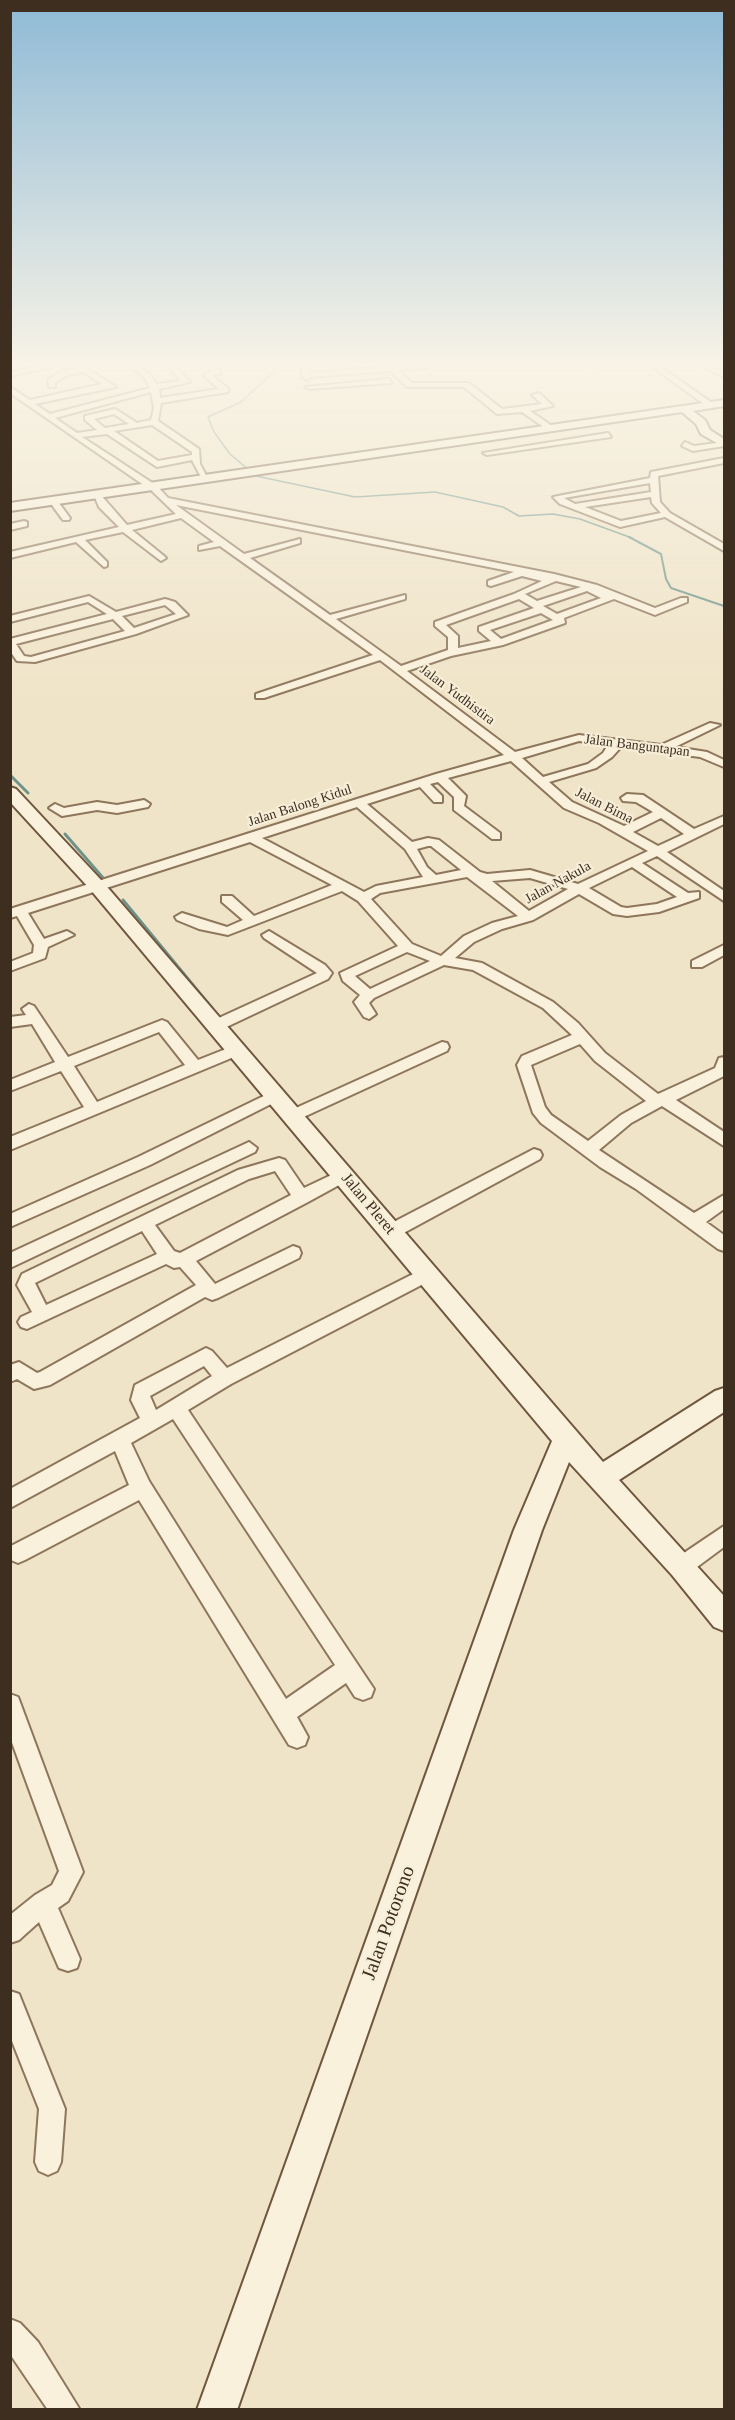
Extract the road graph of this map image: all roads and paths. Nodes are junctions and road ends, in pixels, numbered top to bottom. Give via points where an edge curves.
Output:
1 (131, 474) edge
2 (203, 474) edge
3 (242, 474) edge
4 (656, 474) edge
5 (206, 479) junction
6 (654, 480) junction
7 (655, 494) junction
8 (96, 495) junction
9 (159, 496) junction
10 (53, 501) junction
11 (10, 507) edge
12 (574, 507) junction
13 (614, 512) dead end
14 (666, 514) junction
15 (183, 515) junction
16 (595, 515) junction
17 (66, 518) dead end
18 (24, 525) dead end
19 (10, 527) edge
20 (127, 530) junction
21 (79, 540) junction
22 (297, 541) dead end
23 (223, 542) junction
24 (202, 548) dead end
25 (724, 548) edge
26 (10, 555) edge
27 (244, 557) junction
28 (161, 558) dead end
29 (104, 564) dead end
30 (516, 596) junction
31 (402, 597) dead end
32 (684, 600) dead end
33 (539, 607) junction
34 (115, 615) junction
35 (555, 618) junction
36 (10, 619) edge
37 (327, 619) junction
38 (132, 632) junction
39 (10, 642) edge
40 (499, 643) junction
41 (453, 652) junction
42 (381, 656) junction
43 (399, 670) junction
44 (260, 696) dead end
45 (714, 725) dead end
46 (617, 744) junction
47 (664, 748) junction
48 (514, 758) junction
49 (724, 764) edge
50 (440, 777) junction
51 (541, 781) junction
52 (422, 783) junction
53 (10, 792) edge
54 (627, 798) dead end
55 (82, 799) dead end
56 (438, 799) dead end
57 (359, 803) junction
58 (144, 804) dead end
59 (55, 808) junction
60 (659, 813) junction
61 (31, 815) junction
62 (724, 820) edge
63 (622, 832) junction
64 (693, 834) junction
65 (496, 836) dead end
66 (250, 837) junction
67 (410, 847) junction
68 (658, 851) junction
69 (632, 862) junction
70 (475, 874) junction
71 (433, 879) junction
72 (96, 885) junction
73 (342, 886) junction
74 (579, 888) junction
75 (724, 897) edge
76 (363, 898) junction
77 (227, 899) dead end
78 (15, 912) edge
79 (182, 917) dead end
80 (528, 917) junction
81 (254, 922) junction
82 (67, 935) dead end
83 (269, 935) dead end
84 (41, 945) junction
85 (407, 947) junction
86 (724, 949) edge
87 (444, 960) junction
88 (697, 964) dead end
89 (10, 967) edge
90 (369, 995) junction
91 (369, 1014) dead end
92 (10, 1022) edge
93 (215, 1026) junction
94 (582, 1037) junction
95 (442, 1047) dead end
96 (236, 1050) junction
97 (64, 1064) junction
98 (195, 1067) junction
99 (724, 1069) edge
100 (10, 1086) edge
101 (274, 1096) junction
102 (661, 1099) junction
103 (94, 1110) junction
104 (292, 1116) junction
105 (724, 1140) edge
106 (10, 1144) edge
107 (249, 1148) dead end
108 (589, 1149) junction
109 (534, 1155) dead end
110 (344, 1175) junction
111 (302, 1198) junction
112 (724, 1201) edge
113 (10, 1221) edge
114 (694, 1222) junction
115 (146, 1223) junction
116 (392, 1231) junction
117 (724, 1244) edge
118 (293, 1252) dead end
119 (176, 1257) junction
120 (10, 1261) edge
121 (425, 1275) junction
122 (206, 1288) junction
123 (10, 1374) edge
124 (225, 1378) junction
125 (724, 1399) edge
126 (176, 1408) junction
127 (152, 1421) junction
128 (566, 1438) junction
129 (119, 1439) junction
130 (600, 1478) junction
131 (140, 1484) junction
132 (10, 1499) edge
133 (724, 1535) edge
134 (18, 1553) dead end
135 (682, 1566) junction
136 (724, 1614) edge
137 (348, 1670) junction
138 (363, 1689) dead end
139 (10, 1705) edge
140 (282, 1714) junction
141 (297, 1737) dead end
142 (43, 1903) junction
143 (10, 1931) edge
144 (68, 1959) dead end
145 (10, 2003) edge
146 (48, 2162) dead end
147 (10, 2333) edge
148 (65, 2409) edge
149 (216, 2409) edge

1 - 9 street
2 - 5 street
3 - 5 street
4 - 6 street
5 - 9 street
6 - 7 street
6 - 12 street via 557,497
7 - 12 street
7 - 14 street via 654,506
8 - 9 street
8 - 10 street
8 - 20 street
9 - 15 street, Jalan Yudhistira
9 - 32 street via 554,577 597,588 655,612
10 - 11 street
10 - 17 street
12 - 16 street
13 - 16 street
14 - 16 street via 623,524
14 - 25 street
15 - 20 street
15 - 23 street, Jalan Yudhistira
18 - 19 street
20 - 21 street
20 - 28 street
21 - 26 street
21 - 29 street
22 - 27 street
23 - 24 street
23 - 27 street, Jalan Yudhistira
27 - 37 street, Jalan Yudhistira
30 - 30 street via 490,583 521,573 552,580
30 - 33 street
30 - 41 street via 440,624 453,636
31 - 37 street
33 - 35 street
33 - 35 street via 587,588 610,598
33 - 40 street via 483,629
34 - 36 street via 88,599
34 - 38 street
34 - 38 street via 165,602 183,615
34 - 39 street
35 - 40 street via 561,621
37 - 42 street, Jalan Yudhistira
38 - 39 street via 31,660 21,659
40 - 41 street
41 - 43 street
42 - 43 street, Jalan Yudhistira
42 - 44 street
43 - 48 street, Jalan Yudhistira
45 - 47 street
46 - 47 street, Jalan Banguntapan
46 - 48 street, Jalan Banguntapan via 579,738
46 - 51 street via 592,766
47 - 49 street, Jalan Banguntapan via 704,754
48 - 50 street, Jalan Balong Kidul
48 - 51 street, Jalan Bima
50 - 52 street, Jalan Balong Kidul
50 - 65 street via 460,796 458,807
51 - 63 street, Jalan Bima via 568,805
52 - 56 street
52 - 57 street, Jalan Balong Kidul
53 - 61 street, Jalan Pleret
54 - 60 street via 639,798
55 - 59 street
57 - 66 street, Jalan Balong Kidul
57 - 67 street
58 - 59 street via 62,812
59 - 61 street
60 - 63 street
60 - 64 street
61 - 72 street, Jalan Pleret
62 - 64 street
63 - 68 street, Jalan Bima
64 - 68 street
66 - 72 street, Jalan Balong Kidul
66 - 73 street
67 - 70 street via 435,843
67 - 71 street via 422,869
68 - 69 street, Jalan Nakula
68 - 75 street
69 - 74 street, Jalan Nakula
69 - 74 street via 690,896 659,908 618,911
70 - 71 street
70 - 74 street via 487,878 530,873
70 - 80 street
71 - 76 street via 376,890
72 - 78 street
72 - 93 street, Jalan Pleret
73 - 76 street
73 - 81 street
74 - 80 street, Jalan Nakula
76 - 85 street
77 - 81 street
78 - 84 street
79 - 81 street via 228,931
80 - 87 street, Jalan Nakula via 470,939
82 - 84 street
83 - 93 street via 325,973
84 - 89 street via 38,957
85 - 87 street
85 - 90 street via 347,973
86 - 88 street
87 - 90 street, Jalan Nakula
87 - 94 street via 477,966 522,989 548,1005
90 - 91 street via 361,1002
92 - 97 street via 32,1014
93 - 96 street, Jalan Pleret
94 - 102 street via 642,1091
94 - 108 street via 527,1060 524,1065 535,1102 546,1119
95 - 104 street
96 - 98 street
96 - 101 street, Jalan Pleret
97 - 98 street via 162,1025
97 - 100 street
97 - 103 street
98 - 103 street
99 - 102 street
101 - 104 street, Jalan Pleret
101 - 113 street via 144,1161
102 - 105 street
102 - 108 street via 626,1119
103 - 106 street
104 - 110 street, Jalan Pleret
107 - 120 street
108 - 114 street
109 - 116 street
110 - 111 street
110 - 116 street, Jalan Pleret
111 - 115 street via 279,1164 273,1164 244,1174
111 - 119 street
112 - 114 street
114 - 117 street
115 - 119 street
115 - 119 street via 28,1279 26,1285 35,1318
116 - 121 street, Jalan Pleret
118 - 122 street via 213,1293
119 - 122 street
121 - 124 street
121 - 128 street, Jalan Pleret
122 - 123 street via 44,1379 34,1381 19,1370
124 - 126 street
124 - 127 street via 206,1356 142,1391 140,1400
125 - 130 street
126 - 127 street
126 - 137 street
127 - 129 street
128 - 130 street, Jalan Pleret
128 - 149 street, Jalan Potorono via 528,1530
129 - 131 street
129 - 132 street
130 - 135 street, Jalan Pleret
131 - 134 street via 136,1491
131 - 140 street
133 - 135 street
135 - 136 street, Jalan Pleret
137 - 138 street
137 - 140 street
139 - 142 street via 70,1872 60,1893
140 - 141 street
142 - 143 street
142 - 144 street
145 - 146 street via 52,2109
147 - 148 street via 28,2352

